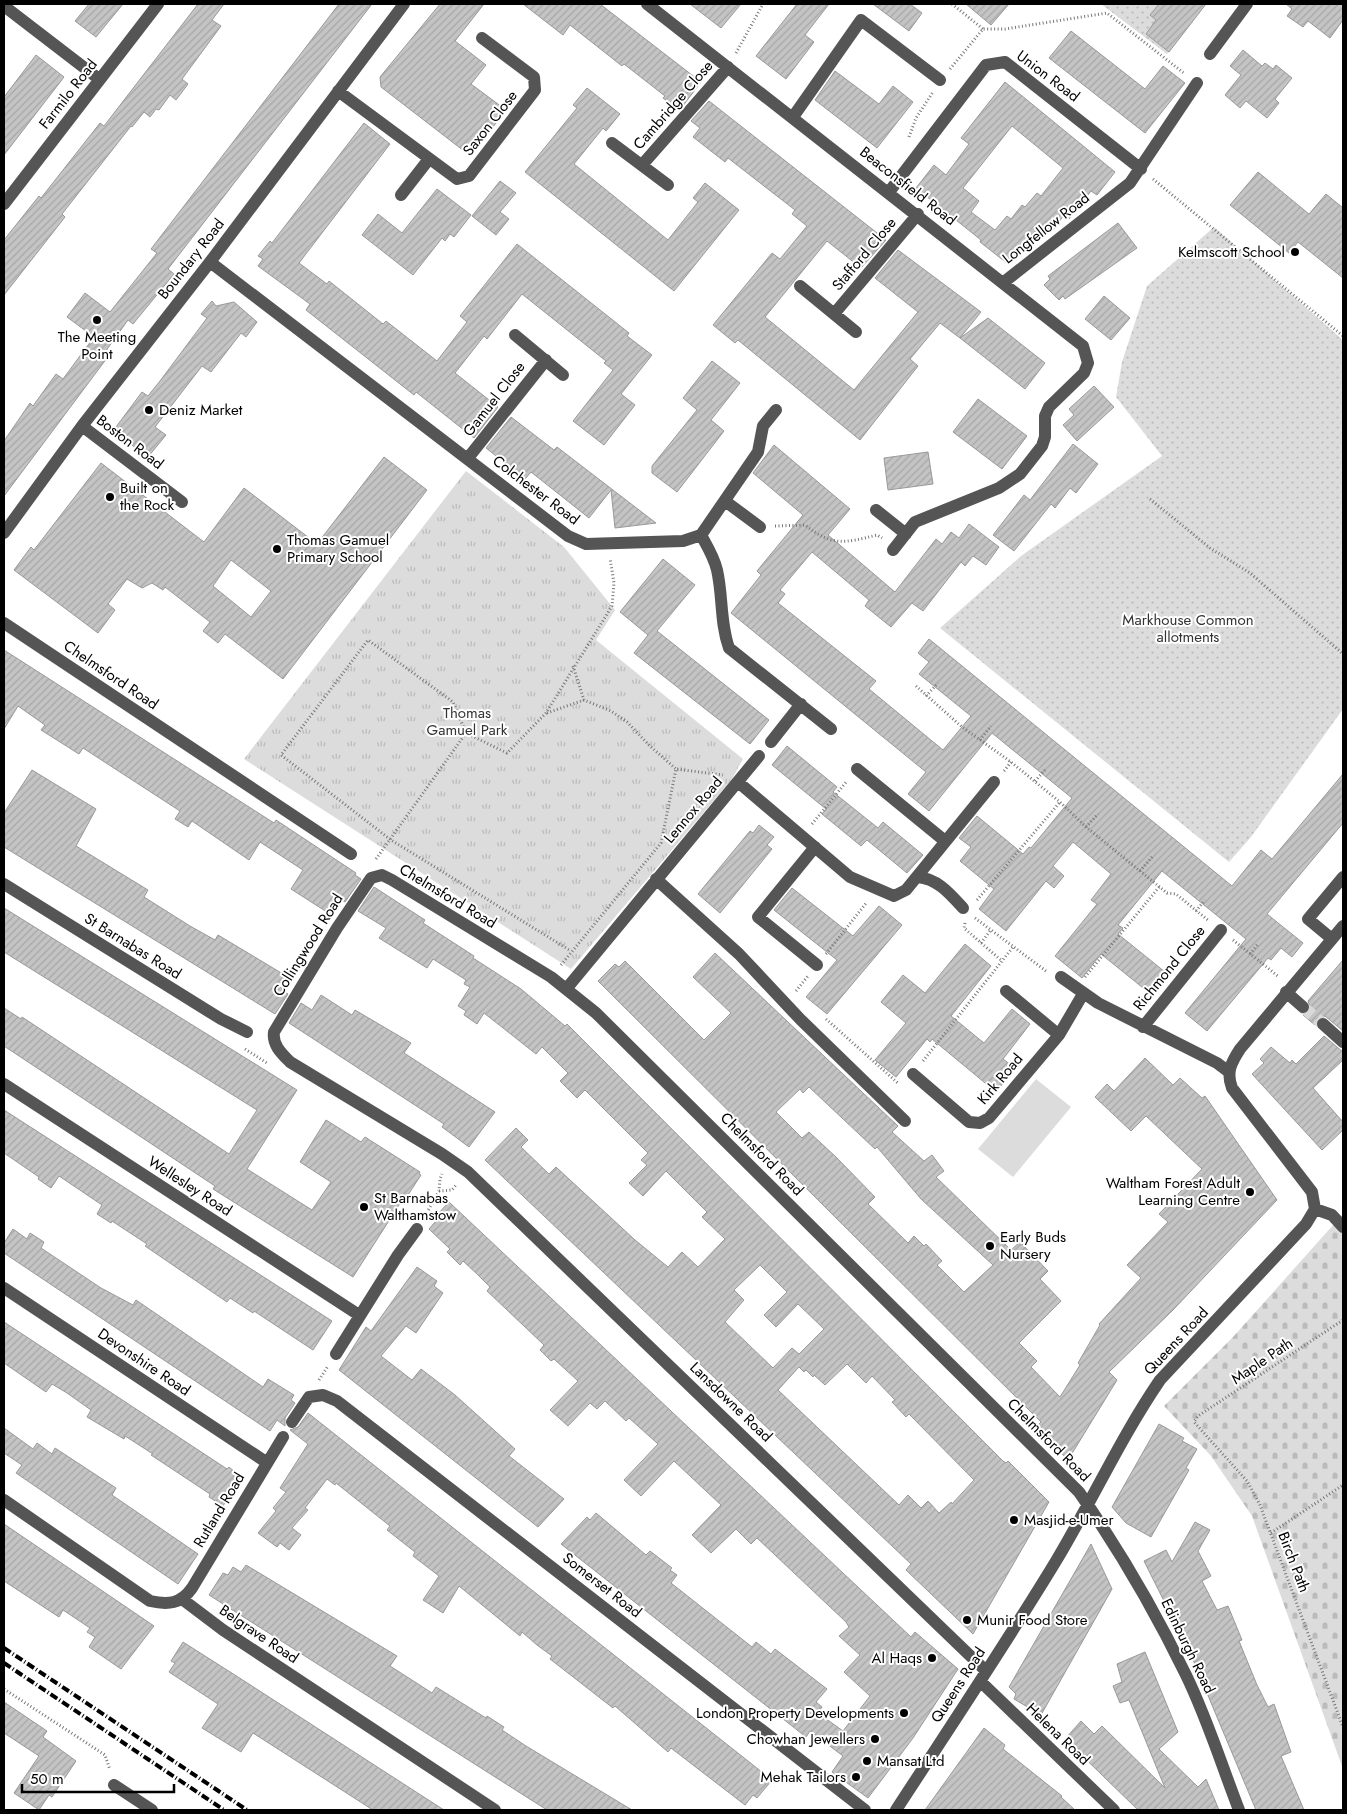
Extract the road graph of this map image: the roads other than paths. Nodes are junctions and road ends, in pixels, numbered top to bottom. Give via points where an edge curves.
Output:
1 (158, 4) edge
2 (404, 4) edge
3 (647, 4) edge
4 (1247, 4) edge
5 (4, 6) edge
6 (482, 38) dead end
7 (1210, 54) dead end
8 (728, 67) junction
9 (99, 79) junction
10 (940, 80) dead end
11 (1197, 83) dead end
12 (338, 91) junction
13 (793, 117) junction
14 (612, 143) dead end
15 (429, 159) junction
16 (642, 165) junction
17 (1141, 169) junction
18 (668, 185) dead end
19 (889, 192) junction
20 (401, 195) dead end
21 (4, 204) edge
22 (918, 214) junction
23 (210, 262) junction
24 (1004, 282) junction
25 (800, 286) dead end
26 (834, 314) junction
27 (856, 332) dead end
28 (515, 335) dead end
29 (546, 360) junction
30 (563, 375) dead end
31 (776, 410) dead end
32 (82, 426) junction
33 (468, 458) junction
34 (725, 500) junction
35 (182, 502) dead end
36 (876, 510) dead end
37 (760, 526) road end
38 (4, 533) edge
39 (906, 534) junction
40 (701, 535) junction
41 (894, 548) road end
42 (4, 623) edge
43 (802, 704) junction
44 (831, 729) dead end
45 (771, 742) dead end
46 (759, 756) dead end
47 (857, 769) road end
48 (738, 782) junction
49 (994, 782) dead end
50 (945, 842) junction
51 (815, 847) junction
52 (351, 854) dead end
53 (375, 876) joint
54 (918, 876) junction
55 (1343, 877) edge
56 (656, 879) junction
57 (4, 884) edge
58 (965, 910) road end
59 (1343, 926) edge
60 (1220, 930) dead end
61 (1332, 939) junction
62 (817, 965) road end
63 (1061, 977) road end
64 (566, 988) junction
65 (1006, 991) dead end
66 (1079, 992) junction
67 (1286, 992) junction
68 (1303, 1007) tunnel mouth
69 (1323, 1024) tunnel mouth
70 (1143, 1027) junction
71 (247, 1032) dead end
72 (1059, 1035) junction
73 (1343, 1042) edge
74 (1229, 1072) junction
75 (912, 1074) road end
76 (4, 1084) edge
77 (905, 1121) dead end
78 (451, 1159) joint
79 (1315, 1209) junction
80 (1343, 1227) edge
81 (418, 1229) road end
82 (4, 1288) edge
83 (359, 1315) junction
84 (336, 1354) road end
85 (292, 1422) dead end
86 (283, 1437) dead end
87 (266, 1462) junction
88 (4, 1500) edge
89 (1088, 1506) junction
90 (182, 1599) junction
91 (983, 1676) junction
92 (114, 1785) road end
93 (152, 1810) edge
94 (495, 1810) edge
95 (865, 1810) edge
96 (896, 1810) edge
97 (1114, 1810) edge
98 (1239, 1810) edge

1 - 9 street, Farmilo Road
2 - 12 street, Boundary Road
3 - 8 street, Beaconsfield Road
4 - 7 street
5 - 9 street
6 - 15 street, Saxon Close via 534,77 536,90 469,176 457,179
8 - 13 street, Beaconsfield Road
8 - 16 street, Cambridge Close
9 - 21 street, Farmilo Road
10 - 13 street via 861,20
11 - 17 street, Longfellow Road
12 - 15 street, Saxon Close
12 - 23 street, Boundary Road
13 - 19 street, Beaconsfield Road
14 - 16 street, Cambridge Close
15 - 20 street
16 - 18 street, Cambridge Close
17 - 19 street, Union Road via 1005,62 986,65
17 - 24 street, Longfellow Road via 1130,183
19 - 22 street, Beaconsfield Road
22 - 24 street, Beaconsfield Road
22 - 26 street, Stafford Close
23 - 32 street, Boundary Road
23 - 33 street, Colchester Road
24 - 39 street, Longfellow Road via 1083,346 1088,363 1084,373 1049,408 1042,446 1020,474 999,488 915,522
25 - 26 street, Stafford Close
26 - 27 street, Stafford Close
28 - 29 street, Gamuel Close
29 - 30 street, Gamuel Close
29 - 33 street, Gamuel Close
31 - 34 street via 763,426 758,452
32 - 35 street, Boston Road
32 - 38 street, Boundary Road
33 - 40 street, Colchester Road via 568,536 586,544 683,541
34 - 37 street
34 - 40 street
36 - 39 street
39 - 41 street, Longfellow Road
40 - 43 street via 717,570 729,648
42 - 52 street, Chelmsford Road
43 - 44 street
43 - 45 street
46 - 48 street
47 - 50 street
48 - 51 street, Lennox Road
48 - 56 street, Lennox Road
49 - 50 street, Lennox Road
50 - 54 street, Lennox Road
51 - 54 street, Lennox Road via 850,877 894,896 906,890
51 - 62 street via 758,917
53 - 64 street, Chelmsford Road via 382,875 392,880
53 - 78 street, Collingwood Road via 364,885 273,1036 279,1052 290,1062
54 - 58 street via 931,878
55 - 61 street via 1308,919
56 - 64 street, Lennox Road
56 - 77 street via 739,954 801,1020
57 - 71 street, St Barnabas Road
59 - 61 street
60 - 70 street, Richmond Close
61 - 67 street
63 - 66 street
64 - 89 street, Chelmsford Road via 596,1013 1078,1492
65 - 72 street
66 - 70 street
66 - 72 street, Kirk Road
67 - 68 street
67 - 74 street via 1240,1049 1231,1062
69 - 73 street
70 - 74 street
72 - 75 street, Kirk Road via 989,1118 980,1123 969,1122
74 - 79 street via 1232,1088 1312,1192
76 - 83 street, Wellesley Road
78 - 91 street, Lansdowne Road via 495,1198
79 - 80 street via 1332,1215
79 - 89 street, Queens Road via 1306,1224 1160,1380 1140,1409
81 - 83 street
82 - 87 street, Devonshire Road
83 - 84 street
85 - 95 street, Somerset Road via 304,1401 316,1390 337,1401
86 - 87 street, Rutland Road
87 - 90 street, Rutland Road via 192,1588
88 - 90 street via 150,1601 170,1604
89 - 91 street, Queens Road
89 - 98 street, Edinburgh Road via 1141,1587 1187,1677
90 - 94 street, Belgrave Road via 211,1622
91 - 96 street, Queens Road
91 - 97 street, Helena Road
92 - 93 street

